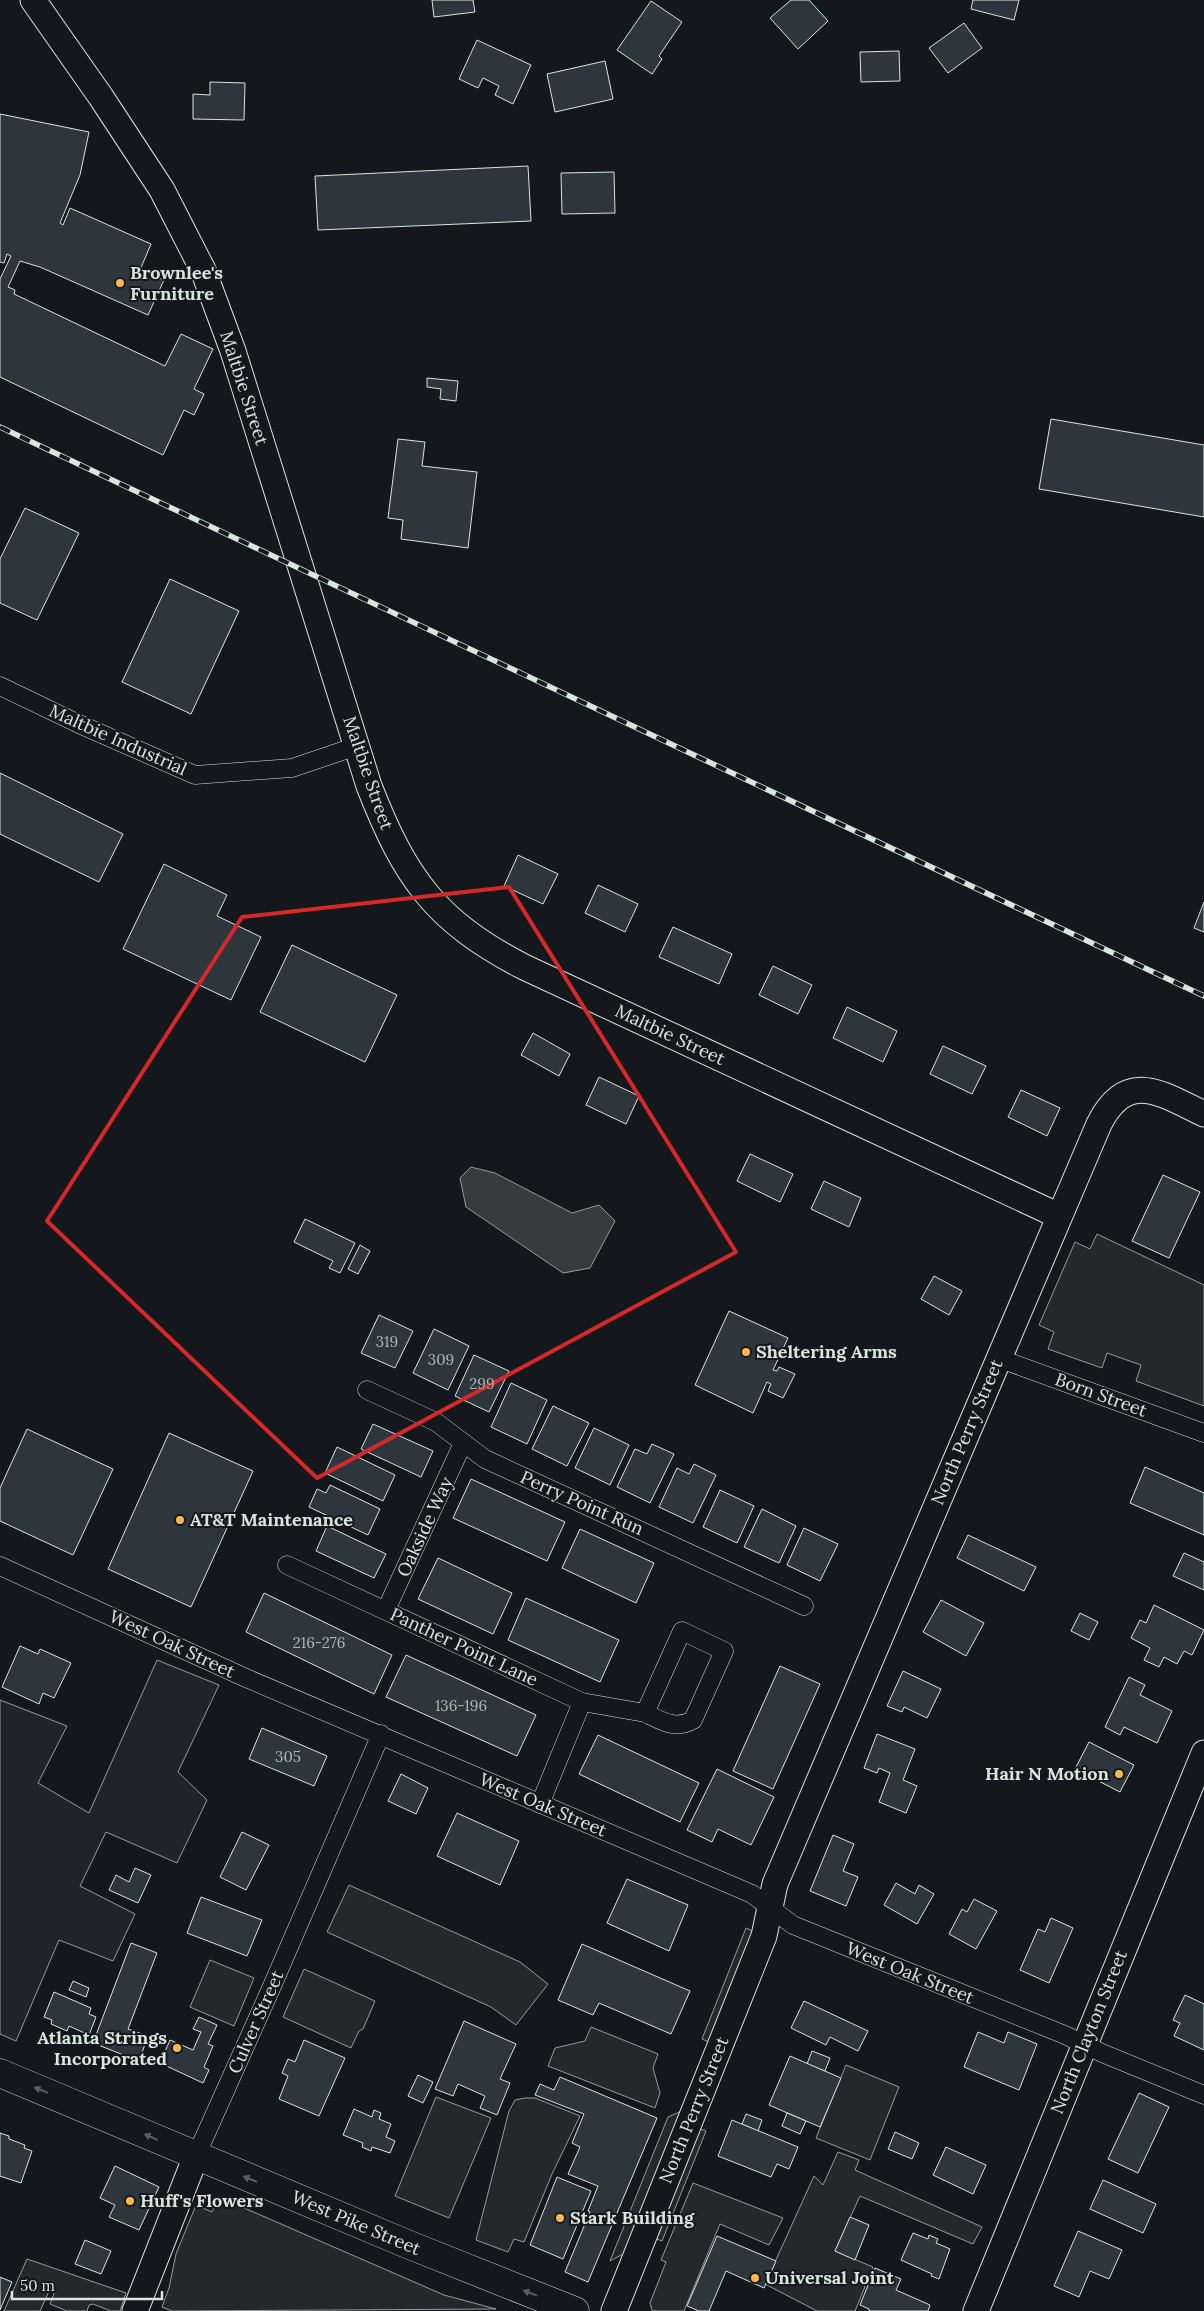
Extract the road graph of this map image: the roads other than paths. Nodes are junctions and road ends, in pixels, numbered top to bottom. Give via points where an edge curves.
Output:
1 (33, 0) edge
2 (0, 686) edge
3 (357, 746) junction
4 (1204, 1114) edge
5 (1059, 1216) junction
6 (998, 1358) junction
7 (367, 1390) dead end
8 (1204, 1433) edge
9 (463, 1443) junction
10 (287, 1565) dead end
11 (0, 1566) edge
12 (804, 1606) dead end
13 (386, 1610) junction
14 (582, 1702) junction
15 (645, 1713) junction
16 (381, 1734) junction
17 (1204, 1753) edge
18 (540, 1804) junction
19 (770, 1908) junction
20 (1084, 2044) junction
21 (0, 2073) edge
22 (1204, 2096) edge
23 (196, 2156) junction
24 (135, 2311) edge
25 (575, 2311) edge
26 (614, 2311) edge
27 (976, 2311) edge

1 - 3 street, Maltbie Street via 162,190 203,270 233,351
2 - 3 street, Maltbie Industrial via 194,775 292,768
3 - 5 street, Maltbie Street via 369,786 399,855 434,902 479,941 524,967
4 - 5 street, North Perry Street via 1149,1089 1132,1091 1117,1098 1105,1112
5 - 6 street, North Perry Street
6 - 8 street, Born Street
6 - 19 street, North Perry Street via 775,1884
7 - 9 street, Perry Point Run via 436,1422
9 - 12 street, Perry Point Run via 484,1459
9 - 13 street, Oakside Way
10 - 13 street, Panther Point Lane
11 - 16 street, West Oak Street via 246,1678
13 - 14 street, Panther Point Lane
14 - 15 street, Panther Point Lane
14 - 18 street
15 - 15 street, Panther Point Lane via 682,1631 724,1650 693,1720 684,1726 673,1726
16 - 18 street, West Oak Street
16 - 23 street, Culver Street
17 - 20 street, North Clayton Street
18 - 19 street, West Oak Street via 752,1894
19 - 20 street, West Oak Street via 793,1925
19 - 26 street, North Perry Street via 764,1936
20 - 22 street, West Oak Street
20 - 27 street, North Clayton Street
23 -> 21 main road, West Pike Street
23 - 24 street, Culver Street
25 -> 23 main road, West Pike Street

